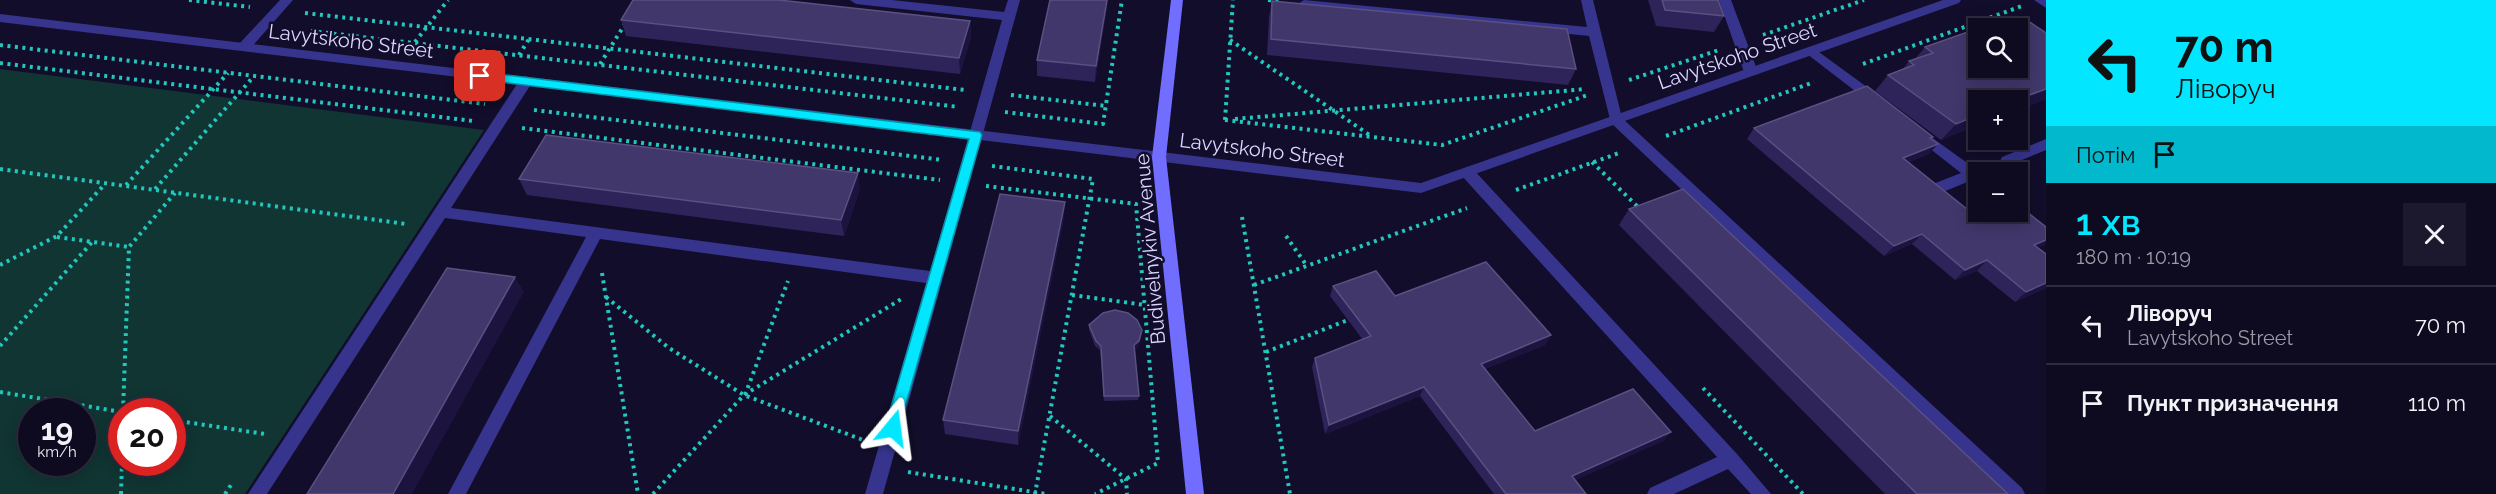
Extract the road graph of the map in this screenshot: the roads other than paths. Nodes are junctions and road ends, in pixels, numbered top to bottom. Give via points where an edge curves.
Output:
1 (286, 0) edge
2 (856, 0) edge
3 (1014, 0) edge
4 (1177, 0) edge
5 (1587, 0) edge
6 (1725, 0) edge
7 (1955, 0) edge
8 (2040, 0) edge
9 (1304, 3) edge
10 (1928, 4) edge
11 (2046, 4) edge
12 (1009, 17) junction
13 (1, 20) edge
14 (1595, 32) junction
15 (244, 47) junction
16 (1812, 51) junction
17 (1751, 72) junction
18 (526, 81) junction
19 (1887, 109) edge
20 (1616, 120) junction
21 (1906, 123) edge
22 (976, 135) junction
23 (2046, 144) edge
24 (1159, 157) junction
25 (2007, 161) dead end
26 (1467, 172) junction
27 (1938, 188) edge
28 (441, 212) junction
29 (596, 232) junction
30 (935, 278) junction
31 (1731, 459) junction
32 (257, 494) edge
33 (457, 494) edge
34 (874, 494) edge
35 (1195, 494) edge
36 (1656, 494) edge
37 (1762, 494) edge
38 (2016, 494) edge

1 - 15 street
2 - 12 street
3 - 12 street
4 - 24 main road, Budivelnykiv Avenue
5 - 14 street
6 - 17 street
7 - 10 street, Lavytskoho Street
8 - 11 street
9 - 14 street
10 - 16 street, Lavytskoho Street
12 - 22 street
13 - 15 street, Lavytskoho Street
14 - 20 street
15 - 18 street, Lavytskoho Street
16 - 17 street, Lavytskoho Street
16 - 19 street
17 - 20 street, Lavytskoho Street
18 - 22 street, Lavytskoho Street
18 - 28 street
20 - 26 street, Lavytskoho Street
20 - 38 street
21 - 27 street via 1972,174
22 - 24 street, Lavytskoho Street
22 - 30 street
23 - 25 street
24 - 26 street, Lavytskoho Street via 1421,188
24 - 35 main road, Budivelnykiv Avenue
26 - 31 street
28 - 29 street
28 - 32 street
29 - 30 street
29 - 33 street
30 - 34 street
31 - 36 street
31 - 37 street

